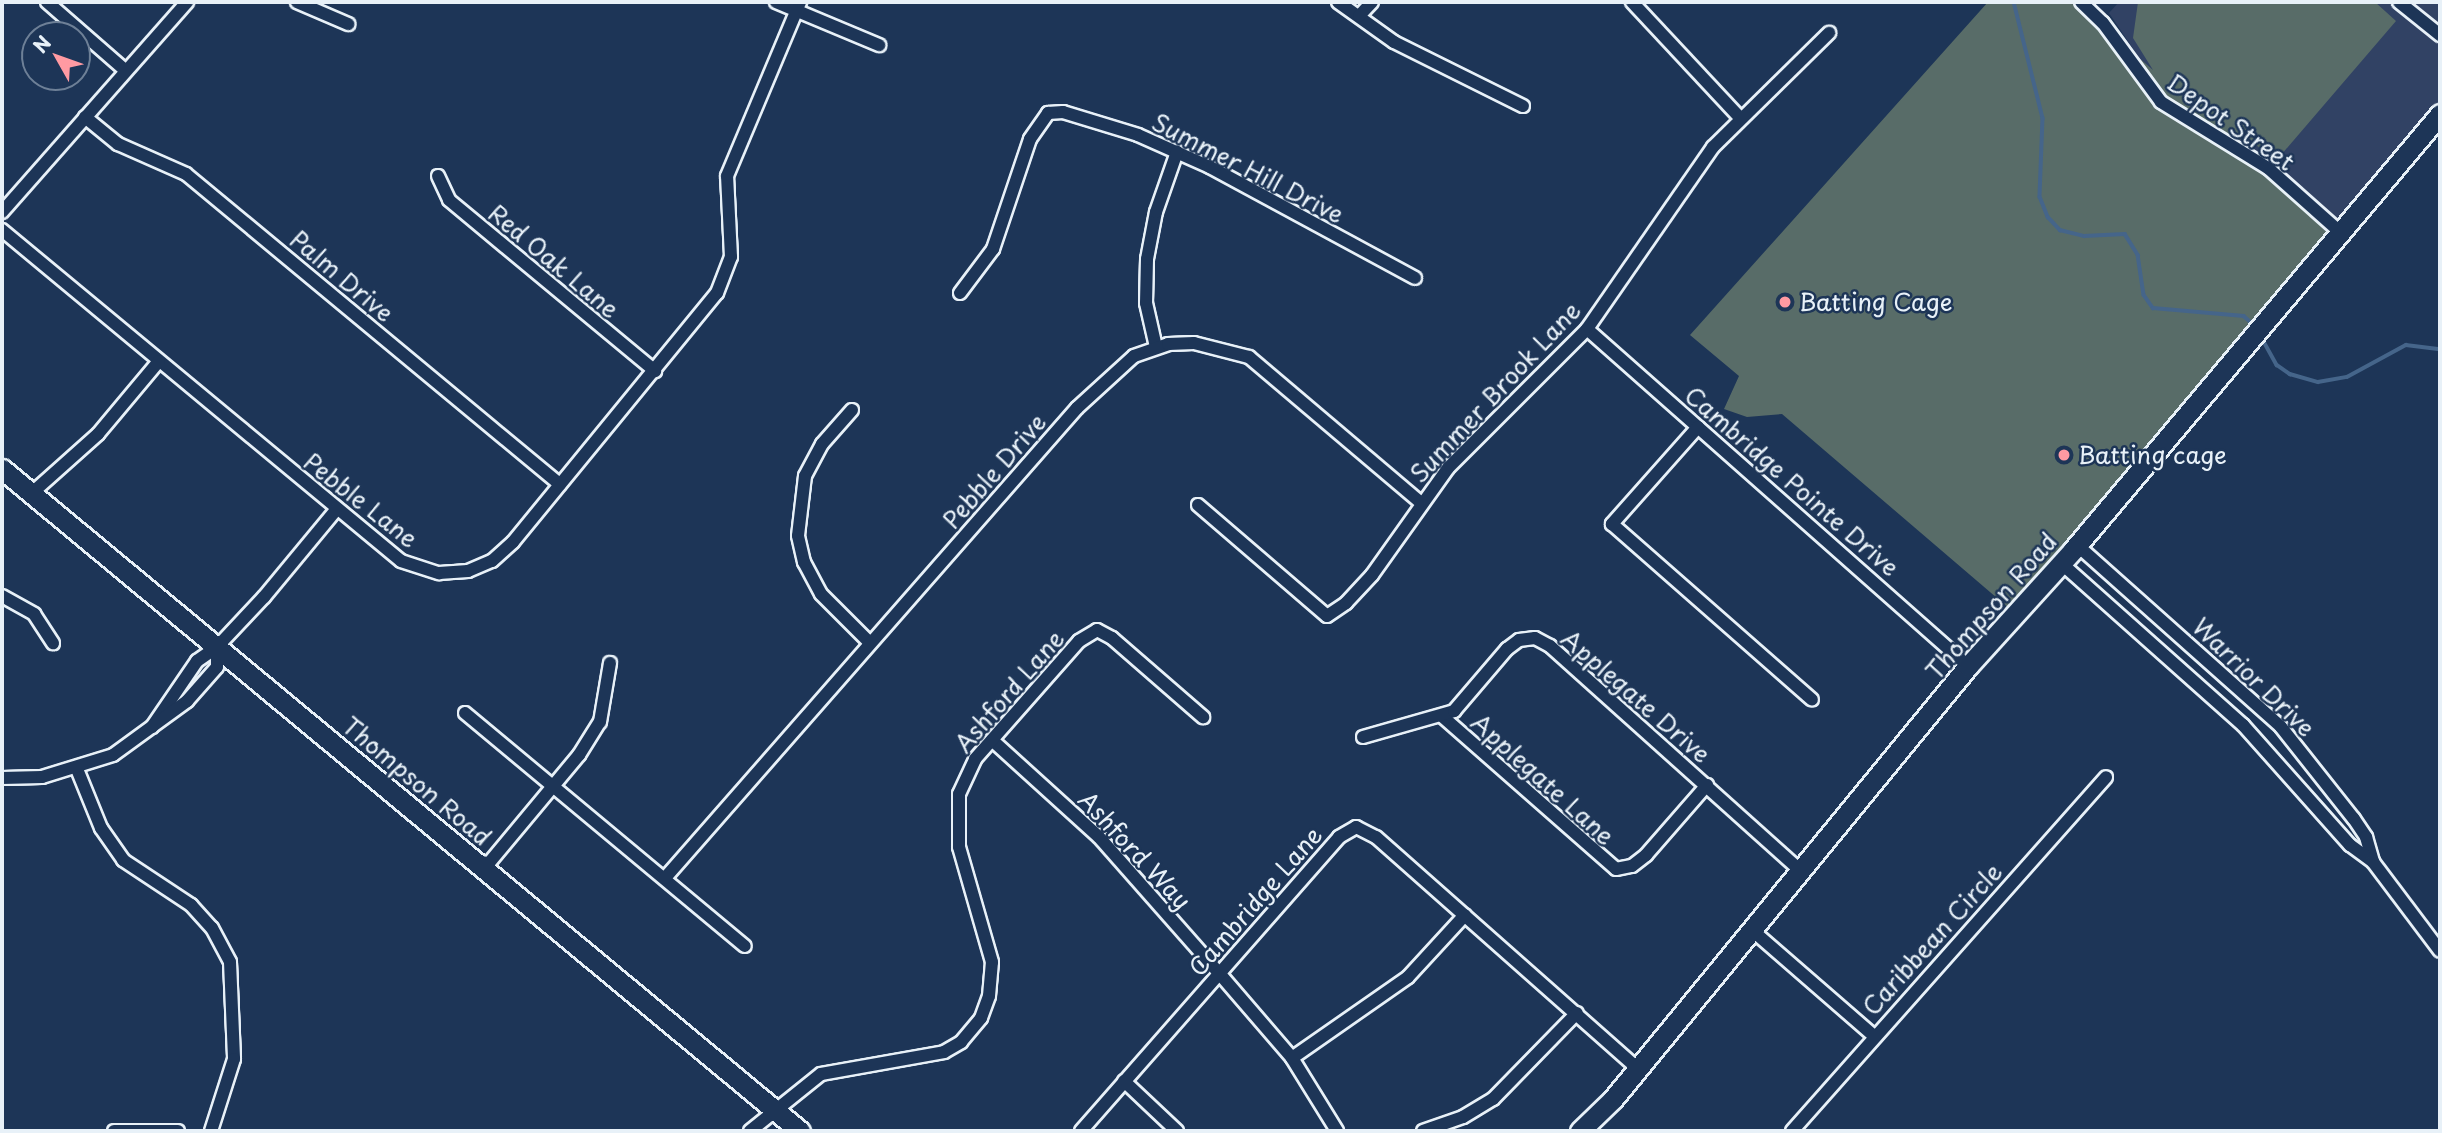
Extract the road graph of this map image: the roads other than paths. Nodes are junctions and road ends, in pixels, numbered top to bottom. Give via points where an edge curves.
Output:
1 (47, 2) edge
2 (187, 2) edge
3 (297, 2) edge
4 (776, 2) edge
5 (1338, 2) edge
6 (1372, 2) edge
7 (2081, 2) edge
8 (2399, 2) edge
9 (1636, 3) edge
10 (798, 6) edge
11 (1359, 16) junction
12 (348, 24) dead end
13 (1829, 33) dead end
14 (2440, 35) edge
15 (879, 45) dead end
16 (125, 71) junction
17 (1523, 106) dead end
18 (2440, 114) edge
19 (85, 117) junction
20 (1740, 118) junction
21 (1177, 152) junction
22 (438, 176) dead end
23 (2, 212) edge
24 (2, 230) edge
25 (2342, 234) junction
26 (1415, 278) dead end
27 (960, 293) dead end
28 (1587, 329) junction
29 (1156, 347) junction
30 (159, 361) junction
31 (655, 371) junction
32 (852, 410) dead end
33 (1698, 427) junction
34 (2, 469) edge
35 (560, 485) junction
36 (32, 493) junction
37 (1420, 502) junction
38 (1198, 505) dead end
39 (336, 510) junction
40 (2077, 545) junction
41 (2061, 563) junction
42 (2, 596) edge
43 (52, 643) dead end
44 (870, 643) junction
45 (217, 647) junction
46 (610, 663) dead end
47 (1969, 666) junction
48 (1812, 701) dead end
49 (465, 713) dead end
50 (1203, 717) dead end
51 (1443, 717) junction
52 (152, 727) junction
53 (1363, 737) dead end
54 (992, 740) junction
55 (77, 769) junction
56 (2106, 777) dead end
57 (2, 778) edge
58 (554, 785) junction
59 (1707, 785) junction
60 (474, 861) junction
61 (2373, 862) junction
62 (1801, 871) junction
63 (664, 878) junction
64 (1465, 915) junction
65 (1752, 930) junction
66 (745, 946) dead end
67 (2440, 951) edge
68 (1219, 973) junction
69 (1577, 1013) junction
70 (1874, 1036) junction
71 (1292, 1058) junction
72 (1639, 1069) junction
73 (1124, 1081) junction
74 (778, 1113) junction
75 (114, 1131) edge
76 (178, 1131) edge
77 (211, 1131) edge
78 (750, 1131) edge
79 (769, 1131) edge
80 (800, 1131) edge
81 (1081, 1131) edge
82 (1177, 1131) edge
83 (1337, 1131) edge
84 (1423, 1131) edge
85 (1580, 1131) edge
86 (1792, 1131) edge

1 - 16 street
2 - 16 street
3 - 12 street
4 - 10 street
5 - 11 street
6 - 11 street
7 - 25 street, Depot Street via 2103,23 2161,102 2268,168
8 - 14 street
9 - 20 street
10 - 15 street
10 - 31 street, Pebble Lane via 730,165 726,188 731,257 724,279
11 - 17 street via 1394,42
13 - 20 street, Summer Brook Lane
16 - 19 street
18 - 25 street, Thompson Road
19 - 23 street
19 - 35 street, Palm Drive via 118,144 186,174
20 - 28 street, Summer Brook Lane via 1690,175
21 - 26 street, Summer Hill Drive
21 - 27 street, Summer Hill Drive via 1115,127 1067,113 1048,113 1019,167 993,249
21 - 29 street via 1156,212 1147,259 1146,303
22 - 31 street, Red Oak Lane via 449,200
24 - 30 street, Pebble Lane
25 - 40 street, Thompson Road
28 - 33 street, Cambridge Pointe Drive
28 - 37 street, Summer Brook Lane via 1460,455
29 - 37 street, Pebble Drive via 1206,343 1262,364
29 - 44 street, Pebble Drive via 1134,356 1098,384
30 - 36 street via 98,434
30 - 39 street, Pebble Lane
31 - 35 street, Pebble Lane
32 - 44 street via 822,444 805,476 798,536 804,562 821,594
33 - 47 street, Cambridge Pointe Drive
33 - 48 street via 1612,524
34 - 36 street, Thompson Road
35 - 39 street, Pebble Lane via 500,556 459,573 410,566
36 - 45 street, Thompson Road
37 - 38 street, Summer Brook Lane via 1372,575 1327,616
39 - 45 street
40 - 41 street, Thompson Road
40 - 61 street, Warrior Drive via 2281,727 2354,819 2366,837
41 - 47 street, Thompson Road
41 - 61 street, Warrior Drive via 2234,716 2350,845
42 - 43 street via 34,614
44 - 63 street, Pebble Drive
45 - 52 street via 197,661
45 - 52 street via 217,667 187,701
45 - 60 street, Thompson Road
46 - 58 street via 600,722
47 - 62 street, Thompson Road
49 - 58 street
50 - 54 street, Ashford Lane via 1097,630 1079,641
51 - 53 street
51 - 59 street, Applegate Drive via 1454,711 1507,649 1520,640 1535,638
51 - 59 street, Applegate Lane via 1616,869 1632,866 1646,855
52 - 55 street via 113,755
54 - 68 street, Ashford Way via 1099,837
54 - 74 street, Ashford Lane via 969,769 956,816 959,847 992,962 993,978 981,1018 961,1042 944,1052 821,1074
55 - 57 street via 28,779
55 - 77 street via 101,828 123,860 191,905 212,928 230,962 234,1059
56 - 70 street, Caribbean Circle
58 - 60 street via 489,863
58 - 63 street
59 - 62 street, Applegate Drive
60 - 74 street, Thompson Road
61 - 67 street, Warrior Drive
62 - 65 street, Thompson Road
63 - 66 street
64 - 68 street, Cambridge Lane via 1363,827 1347,829
64 - 69 street, Cambridge Lane
64 - 71 street via 1408,978
65 - 70 street
65 - 72 street, Thompson Road
68 - 71 street, Ashford Way
68 - 73 street, Cambridge Lane
69 - 72 street, Cambridge Lane
69 - 84 street via 1493,1099 1463,1117
70 - 86 street, Caribbean Circle
71 - 83 street, Ashford Way
72 - 85 street, Thompson Road
73 - 81 street, Cambridge Lane
73 - 82 street
74 - 78 street
74 - 79 street
74 - 80 street, Thompson Road
75 - 76 street

